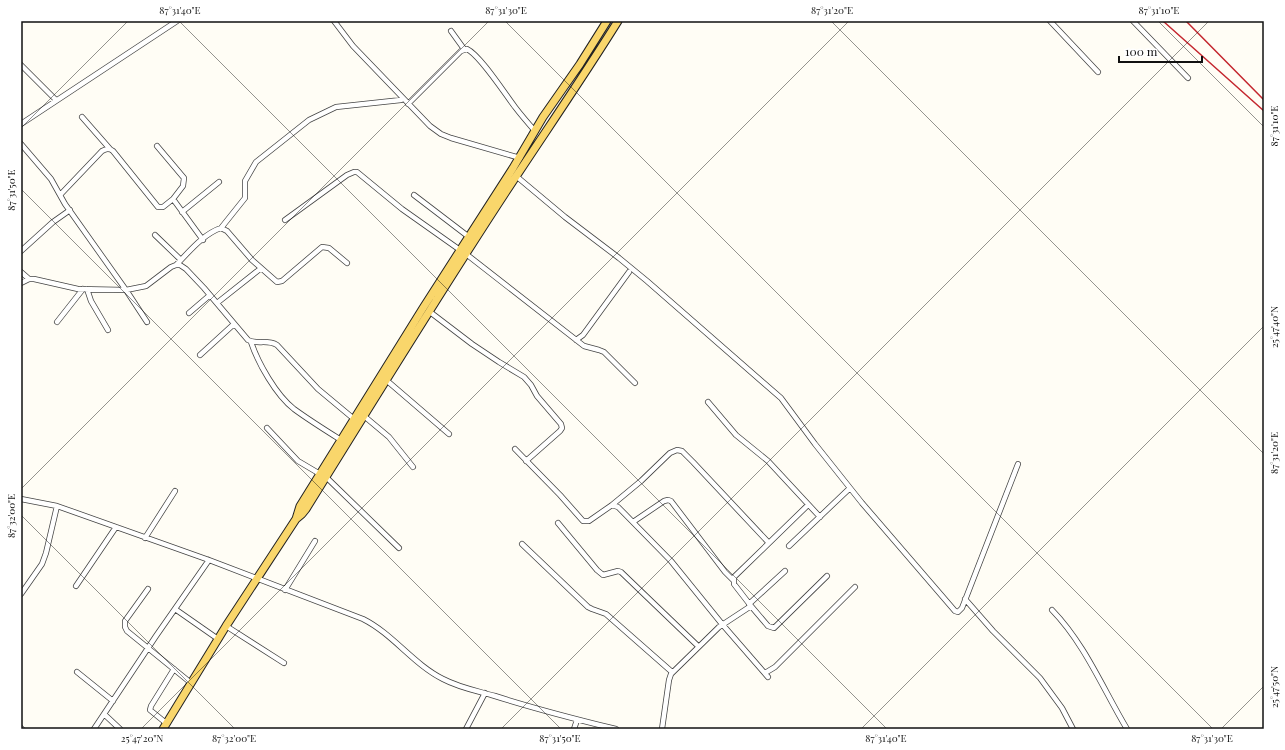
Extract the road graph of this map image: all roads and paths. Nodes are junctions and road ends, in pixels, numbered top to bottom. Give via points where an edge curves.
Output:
1 (177, 21) edge
2 (334, 21) edge
3 (607, 21) edge
4 (618, 21) edge
5 (1050, 21) edge
6 (1133, 21) edge
7 (451, 31) dead end
8 (464, 49) junction
9 (21, 65) edge
10 (1098, 72) dead end
11 (1188, 78) dead end
12 (56, 100) junction
13 (401, 100) dead end
14 (408, 104) junction
15 (82, 117) dead end
16 (21, 124) edge
17 (535, 131) junction
18 (21, 144) edge
19 (157, 146) dead end
20 (110, 149) junction
21 (519, 157) junction
22 (528, 160) junction
23 (516, 176) junction
24 (219, 182) dead end
25 (61, 194) junction
26 (414, 195) dead end
27 (173, 199) junction
28 (70, 210) junction
29 (182, 212) junction
30 (285, 220) dead end
31 (221, 228) junction
32 (155, 235) dead end
33 (469, 236) junction
34 (203, 240) junction
35 (21, 251) edge
36 (463, 252) junction
37 (180, 260) junction
38 (347, 263) dead end
39 (176, 265) junction
40 (455, 265) junction
41 (260, 269) junction
42 (21, 272) edge
43 (629, 272) dead end
44 (29, 279) junction
45 (21, 282) edge
46 (85, 289) junction
47 (126, 290) junction
48 (210, 295) junction
49 (217, 304) junction
50 (430, 312) junction
51 (190, 313) dead end
52 (57, 322) dead end
53 (147, 322) dead end
54 (234, 324) junction
55 (108, 330) dead end
56 (576, 340) junction
57 (250, 342) junction
58 (200, 354) dead end
59 (384, 378) junction
60 (635, 383) dead end
61 (708, 402) dead end
62 (364, 416) junction
63 (354, 419) junction
64 (266, 428) dead end
65 (449, 434) dead end
66 (341, 440) junction
67 (515, 449) dead end
68 (526, 460) junction
69 (1018, 464) dead end
70 (413, 467) dead end
71 (323, 475) junction
72 (850, 488) junction
73 (175, 491) dead end
74 (21, 499) edge
75 (808, 504) junction
76 (612, 505) junction
77 (57, 506) junction
78 (820, 517) junction
79 (633, 522) junction
80 (558, 523) dead end
81 (116, 527) junction
82 (145, 538) junction
83 (315, 540) dead end
84 (768, 543) junction
85 (522, 544) dead end
86 (789, 546) dead end
87 (399, 548) dead end
88 (209, 560) junction
89 (785, 571) dead end
90 (827, 576) dead end
91 (256, 579) junction
92 (733, 580) junction
93 (76, 586) dead end
94 (855, 587) dead end
95 (148, 589) dead end
96 (285, 590) junction
97 (21, 594) edge
98 (966, 599) junction
99 (750, 605) junction
100 (175, 609) junction
101 (1052, 610) dead end
102 (722, 624) junction
103 (226, 626) junction
104 (218, 638) junction
105 (698, 646) junction
106 (148, 648) junction
107 (284, 663) dead end
108 (174, 669) junction
109 (77, 672) dead end
110 (672, 672) junction
111 (191, 683) junction
112 (485, 693) junction
113 (113, 701) junction
114 (104, 714) junction
115 (577, 720) junction
116 (164, 726) edge
117 (94, 729) edge
118 (120, 729) edge
119 (466, 729) edge
120 (574, 729) edge
121 (616, 729) edge
122 (662, 729) edge
123 (1073, 729) edge
124 (1127, 729) edge

1 - 12 street
2 - 14 street via 353,46
3 - 17 main road
4 - 22 main road
5 - 10 street
6 - 11 street
7 - 8 street
8 - 14 street
8 - 17 street via 474,54
9 - 12 street
12 - 16 street
13 - 31 street via 336,107 309,120 256,162 245,181 245,198
14 - 21 street via 441,134
15 - 20 street
17 - 21 main road
18 - 25 street
19 - 27 street via 184,178 183,186
20 - 25 street via 102,151
20 - 27 street via 158,207 163,207
21 - 22 street
21 - 33 main road
22 - 23 main road
23 - 36 main road
23 - 72 street via 647,281 777,394
24 - 29 street
25 - 28 street
26 - 33 street
27 - 29 street
28 - 35 street
28 - 47 street
29 - 34 street
30 - 36 street via 347,175 357,172
31 - 34 street
31 - 41 street via 227,231
32 - 37 street
33 - 36 main road
34 - 37 street
36 - 40 main road
36 - 56 street
37 - 39 street
38 - 41 street via 325,247 318,249 279,283
39 - 47 street via 146,286
39 - 48 street via 186,269
40 - 50 main road
40 - 59 main road
41 - 49 street
42 - 44 street
43 - 56 street via 583,335
44 - 45 street
44 - 46 street
46 - 47 street
46 - 52 street
46 - 55 street
47 - 53 street
48 - 49 street
48 - 51 street
49 - 54 street
50 - 59 main road
50 - 68 street via 472,344 524,377 561,424 560,431
54 - 57 street
54 - 58 street
56 - 60 street via 584,346 604,352
57 - 63 street via 266,341 277,345 318,389
57 - 66 street via 281,396 293,408
59 - 62 main road
59 - 63 main road
59 - 65 street
61 - 75 street via 736,435 768,461
62 - 70 street via 389,437
62 - 71 main road
63 - 66 main road
64 - 71 street via 298,462
66 - 71 main road
67 - 68 street
68 - 76 street via 583,521 589,521
69 - 98 street
71 - 87 street
71 - 91 main road via 306,509 296,519
72 - 78 street
72 - 98 street via 955,611 960,611
73 - 82 street
74 - 77 street
75 - 78 street
75 - 84 street
76 - 79 street via 618,507
76 - 84 street via 670,453 677,450 693,462
77 - 81 street
77 - 97 street via 42,564
78 - 86 street
79 - 92 street via 664,501 671,501
79 - 102 street via 671,561
80 - 105 street via 597,570 603,575 621,572
81 - 82 street
81 - 93 street
82 - 88 street
83 - 96 street
84 - 92 street
85 - 110 street via 588,607 606,614
88 - 91 street
88 - 100 street
89 - 99 street
90 - 99 street via 774,628 768,626
91 - 96 street
91 - 103 main road
92 - 99 street
94 - 102 street via 767,675
95 - 106 street via 124,624 127,631
96 - 112 street via 371,623 439,677
98 - 123 street via 993,631 1040,678 1062,708
99 - 102 street
100 - 104 street
100 - 106 street
101 - 124 street via 1070,631
102 - 105 street
103 - 104 main road
103 - 107 street
104 - 111 main road
105 - 110 street
106 - 108 street
106 - 113 street
108 - 111 street
108 - 116 street via 150,710
109 - 113 street
110 - 122 street
111 - 116 main road
112 - 115 street
112 - 119 street
113 - 114 street
114 - 117 street
114 - 118 street
115 - 120 street
115 - 121 street

